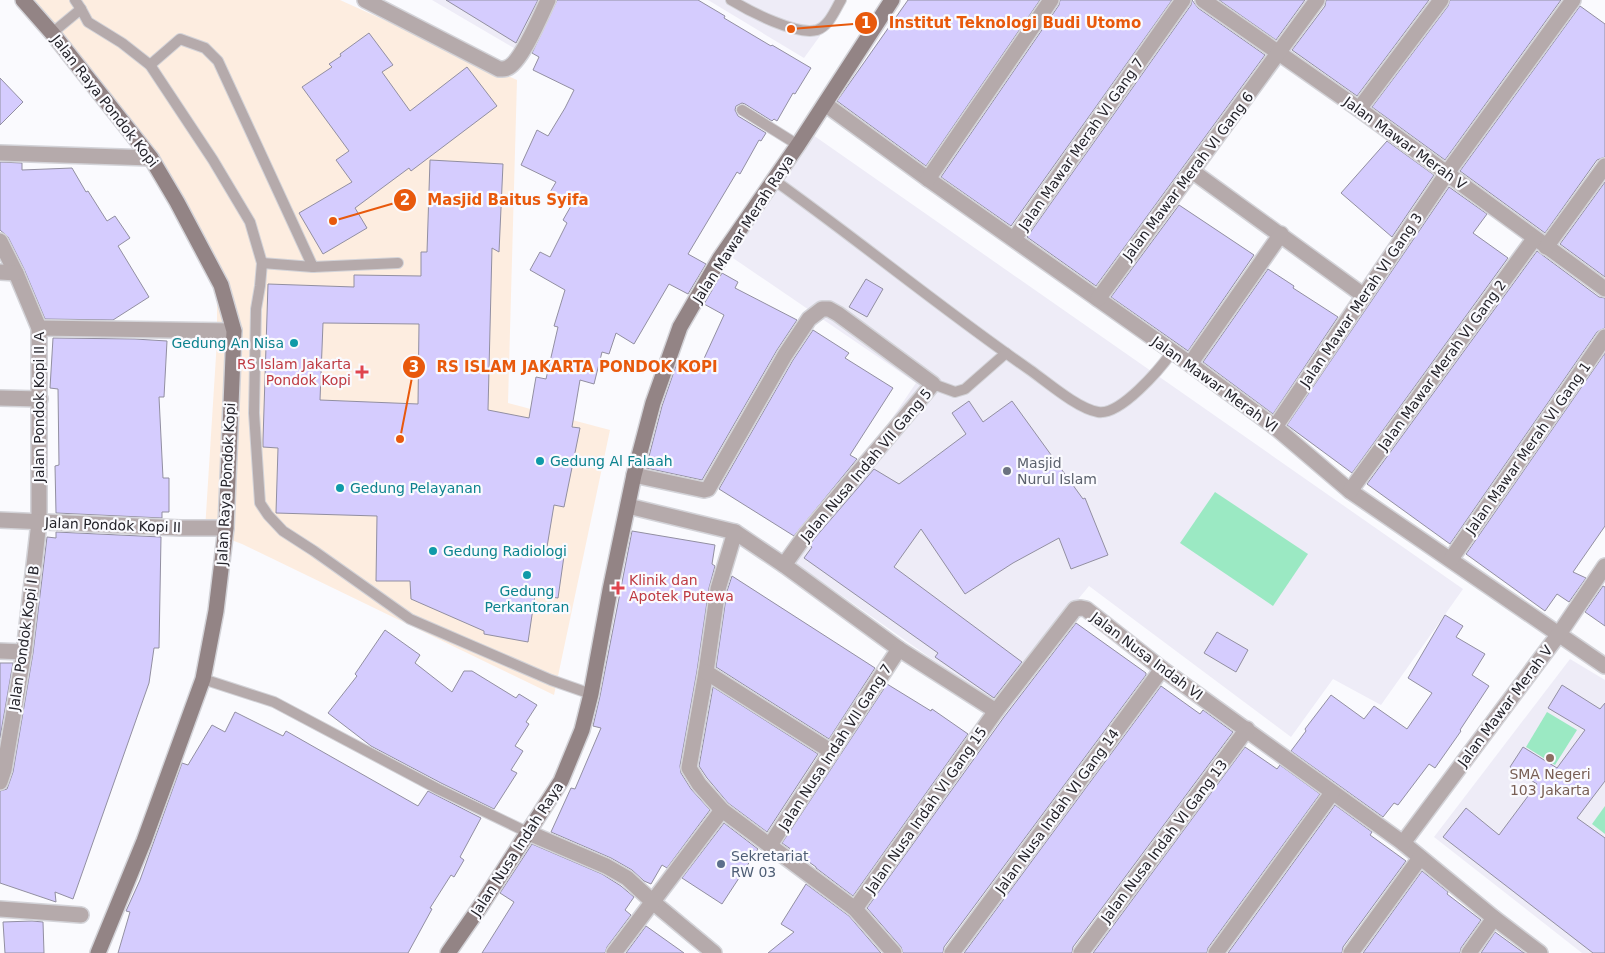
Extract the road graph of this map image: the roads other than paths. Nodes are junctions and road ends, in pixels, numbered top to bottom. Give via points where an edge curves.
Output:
1 (23, 0) edge
2 (365, 0) edge
3 (548, 0) edge
4 (731, 0) edge
5 (841, 0) edge
6 (892, 0) edge
7 (1051, 0) edge
8 (1183, 0) edge
9 (1203, 0) edge
10 (1317, 0) edge
11 (1441, 0) edge
12 (1573, 0) edge
13 (78, 4) edge
14 (52, 33) junction
15 (1279, 53) junction
16 (150, 65) junction
17 (824, 104) junction
18 (1359, 109) junction
19 (742, 110) dead end
20 (798, 145) junction
21 (0, 153) edge
22 (151, 158) junction
23 (1605, 166) edge
24 (1192, 170) junction
25 (1447, 173) junction
26 (928, 179) junction
27 (774, 180) junction
28 (1281, 234) junction
29 (1014, 239) junction
30 (0, 241) edge
31 (1540, 243) junction
32 (262, 263) junction
33 (398, 263) dead end
34 (313, 267) junction
35 (0, 272) edge
36 (16, 273) junction
37 (1605, 289) edge
38 (1363, 295) junction
39 (1098, 298) junction
40 (39, 328) junction
41 (234, 331) junction
42 (1605, 337) edge
43 (1172, 352) junction
44 (1006, 353) junction
45 (1190, 364) junction
46 (933, 384) junction
47 (0, 398) edge
48 (40, 400) junction
49 (1275, 427) junction
50 (634, 475) junction
51 (1350, 491) junction
52 (628, 506) junction
53 (0, 520) edge
54 (39, 522) junction
55 (226, 528) junction
56 (734, 532) junction
57 (1451, 559) junction
58 (784, 565) junction
59 (1605, 566) edge
60 (1559, 634) junction
61 (900, 649) junction
62 (0, 651) edge
63 (24, 652) junction
64 (1605, 666) edge
65 (1162, 669) junction
66 (706, 672) junction
67 (203, 679) junction
68 (591, 694) junction
69 (996, 711) junction
70 (1247, 730) junction
71 (832, 752) junction
72 (1, 774) edge
73 (1332, 793) junction
74 (722, 810) junction
75 (529, 832) junction
76 (1402, 843) junction
77 (770, 846) junction
78 (1420, 858) junction
79 (654, 903) junction
80 (0, 909) edge
81 (855, 909) junction
82 (81, 915) dead end
83 (1494, 918) junction
84 (98, 953) edge
85 (448, 953) edge
86 (614, 953) edge
87 (714, 953) edge
88 (894, 953) edge
89 (952, 953) edge
90 (1081, 953) edge
91 (1216, 953) edge
92 (1350, 953) edge
93 (1469, 953) edge
94 (1540, 953) edge

1 - 14 street, Jalan Raya Pondok Kopi
2 - 3 street via 499,69 512,65 522,52
4 - 5 lane via 799,31 817,30 826,24
6 - 17 street, Jalan Mawar Merah Raya
7 - 26 street
8 - 29 street, Jalan Mawar Merah VI Gang 7
9 - 15 street, Jalan Mawar Merah V
10 - 15 street, Jalan Mawar Merah VI Gang 6
11 - 18 street
12 - 25 street, Jalan Mawar Merah VI Gang 3
13 - 14 lane
13 - 16 lane via 88,22
14 - 22 street, Jalan Raya Pondok Kopi
15 - 18 street, Jalan Mawar Merah V
15 - 24 street, Jalan Mawar Merah VI Gang 6
16 - 32 lane via 250,222
16 - 34 lane via 180,39 205,48 218,62
17 - 20 street, Jalan Mawar Merah Raya
17 - 26 street, Jalan Mawar Merah VI
18 - 25 street, Jalan Mawar Merah V
19 - 20 lane
20 - 27 street, Jalan Mawar Merah Raya
21 - 22 street
22 - 41 street, Jalan Raya Pondok Kopi via 221,285
23 - 31 street, Jalan Mawar Merah VI Gang 2
24 - 28 street
24 - 39 street, Jalan Mawar Merah VI Gang 6
25 - 31 street, Jalan Mawar Merah V
25 - 38 street, Jalan Mawar Merah VI Gang 3
26 - 29 street, Jalan Mawar Merah VI
27 - 44 lane
27 - 50 street, Jalan Mawar Merah Raya via 720,258 680,326 652,403
28 - 38 street
28 - 45 street
29 - 39 street, Jalan Mawar Merah VI
30 - 36 street, Jalan Pondok Kopi II A
31 - 37 street, Jalan Mawar Merah V
31 - 51 street, Jalan Mawar Merah VI Gang 2
32 - 34 lane
32 - 68 lane via 256,309 254,413 260,503 268,515 283,531 410,619
33 - 34 lane
35 - 36 street
36 - 40 street, Jalan Pondok Kopi II A
38 - 49 street, Jalan Mawar Merah VI Gang 3
39 - 43 street, Jalan Mawar Merah VI
40 - 41 street
40 - 48 street, Jalan Pondok Kopi II A
41 - 55 street, Jalan Raya Pondok Kopi
42 - 57 street, Jalan Mawar Merah VI Gang 1
43 - 44 lane via 1157,373 1107,412 1082,406
43 - 45 street, Jalan Mawar Merah VI
44 - 46 lane via 965,389 955,392
45 - 49 street, Jalan Mawar Merah VI
46 - 50 street, Jalan Nusa Indah VII Gang 5 via 838,314 822,309 809,320 785,355 711,485 704,490
46 - 58 street, Jalan Nusa Indah VII Gang 5
47 - 48 street
48 - 54 street, Jalan Pondok Kopi II A
49 - 51 street, Jalan Mawar Merah VI
50 - 52 street, Jalan Mawar Merah Raya
51 - 57 street, Jalan Mawar Merah VI
52 - 56 street
52 - 68 street, Jalan Nusa Indah Raya
53 - 54 street, Jalan Pondok Kopi II
54 - 55 street, Jalan Pondok Kopi II
54 - 63 street, Jalan Pondok Kopi I B
55 - 67 street, Jalan Raya Pondok Kopi via 216,612
56 - 58 street
56 - 66 street via 718,589
57 - 60 street, Jalan Mawar Merah VI
58 - 61 street
59 - 60 street, Jalan Mawar Merah V
60 - 64 street, Jalan Mawar Merah VI
60 - 76 street, Jalan Mawar Merah V
61 - 69 street
61 - 71 street, Jalan Nusa Indah VII Gang 7
62 - 63 street
63 - 72 street, Jalan Pondok Kopi I B
65 - 69 street, Jalan Nusa Indah VI via 1086,609 1075,609
65 - 70 street, Jalan Nusa Indah VI
65 - 89 street, Jalan Nusa Indah VI Gang 14
66 - 71 street
66 - 74 street via 689,768
67 - 75 lane via 274,702 438,789
67 - 84 street, Jalan Raya Pondok Kopi via 144,841
68 - 75 street, Jalan Nusa Indah Raya via 582,730 561,781
69 - 81 street, Jalan Nusa Indah VI Gang 15
70 - 73 street, Jalan Nusa Indah VI
70 - 90 street, Jalan Nusa Indah VI Gang 13
71 - 77 street, Jalan Nusa Indah VII Gang 7
73 - 76 street, Jalan Nusa Indah VI
73 - 91 street
74 - 77 street
74 - 79 street
75 - 79 street via 606,866 627,878
75 - 85 street, Jalan Nusa Indah Raya
76 - 78 street, Jalan Nusa Indah VI
77 - 81 street
78 - 83 street, Jalan Nusa Indah VI
78 - 92 street
79 - 86 street
79 - 87 street
80 - 82 street
81 - 88 street
83 - 93 street
83 - 94 street, Jalan Nusa Indah VI

